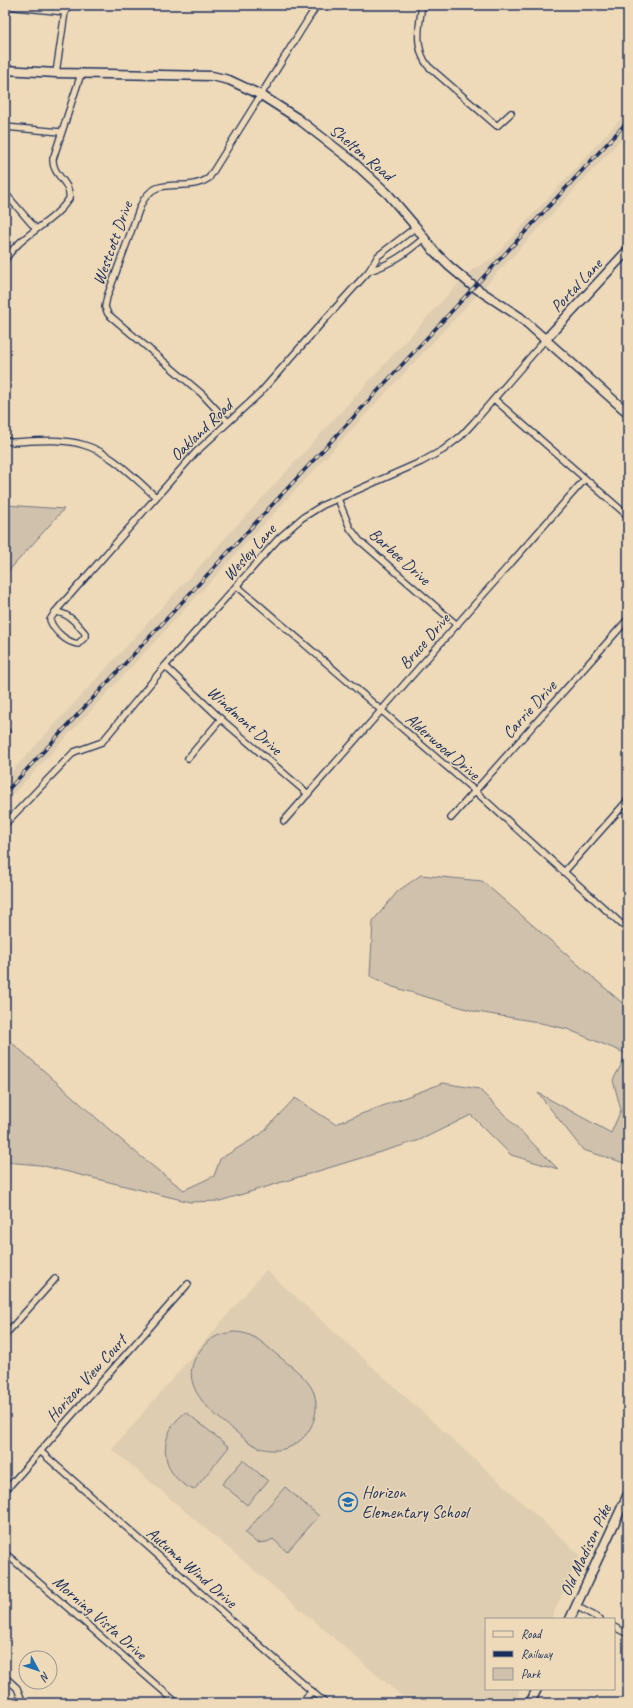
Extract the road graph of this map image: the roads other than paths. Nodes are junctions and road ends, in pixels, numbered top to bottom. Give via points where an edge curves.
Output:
1 (70, 5) edge
2 (317, 5) edge
3 (422, 5) edge
4 (5, 6) edge
5 (65, 12) junction
6 (5, 70) edge
7 (56, 73) junction
8 (81, 74) junction
9 (260, 95) junction
10 (511, 113) dead end
11 (5, 127) edge
12 (61, 132) junction
13 (5, 193) edge
14 (416, 227) junction
15 (36, 229) junction
16 (424, 238) junction
17 (628, 250) edge
18 (5, 260) edge
19 (369, 271) junction
20 (545, 340) junction
21 (494, 399) junction
22 (628, 413) edge
23 (228, 422) junction
24 (5, 440) edge
25 (585, 479) junction
26 (156, 497) junction
27 (338, 499) junction
28 (628, 516) edge
29 (237, 586) junction
30 (54, 612) junction
31 (628, 619) edge
32 (457, 625) junction
33 (164, 666) junction
34 (381, 711) junction
35 (221, 719) junction
36 (5, 730) edge
37 (5, 737) edge
38 (188, 758) dead end
39 (475, 791) junction
40 (308, 794) junction
41 (628, 800) edge
42 (451, 818) dead end
43 (284, 821) dead end
44 (5, 824) edge
45 (564, 872) junction
46 (628, 930) edge
47 (55, 1279) dead end
48 (188, 1284) dead end
49 (5, 1335) edge
50 (40, 1451) junction
51 (5, 1491) edge
52 (628, 1494) edge
53 (5, 1553) edge
54 (576, 1606) junction
55 (570, 1618) edge
56 (598, 1618) edge
57 (615, 1628) edge
58 (628, 1634) edge
59 (5, 1677) edge
60 (536, 1690) edge
61 (312, 1692) junction
62 (22, 1703) edge
63 (177, 1703) edge
64 (302, 1703) edge
65 (325, 1703) edge
66 (530, 1703) edge

1 - 5 street
2 - 9 street, Westcott Drive
3 - 10 street via 418,34 419,51 423,60 497,126
4 - 5 street
5 - 7 street
6 - 7 street, Shelton Road
7 - 8 street, Shelton Road
8 - 9 street, Shelton Road via 212,76 229,80
8 - 12 street
9 - 14 street, Shelton Road via 297,118 350,159 388,194
9 - 23 street, Westcott Drive via 208,178 196,183 158,186 147,195 140,207 105,307 108,314 202,394
11 - 12 street
12 - 15 street via 52,164 69,189 69,199
13 - 15 street
14 - 16 street, Shelton Road
14 - 19 street, Oakland Road via 378,256
15 - 18 street via 14,248
16 - 19 street, Oakland Road via 386,266
16 - 20 street, Shelton Road via 441,259 457,273 520,317
17 - 20 street, Portal Lane
19 - 23 street, Oakland Road via 260,393
20 - 21 street, Wesley Lane
20 - 22 street, Shelton Road
21 - 25 street
21 - 27 street, Wesley Lane via 461,436 444,450
23 - 26 street, Oakland Road via 196,452
24 - 26 street via 74,442 97,450
25 - 28 street
25 - 32 street, Bruce Drive
26 - 30 street, Oakland Road
27 - 29 street, Wesley Lane via 323,505 290,528
27 - 32 street, Barbee Drive via 350,528 359,540
29 - 33 street, Wesley Lane
29 - 34 street, Alderwood Drive
30 - 30 street via 67,615 75,622 85,633 83,640 78,644 72,643 53,627 50,620
31 - 39 street, Carrie Drive
32 - 34 street, Bruce Drive
33 - 35 street, Windmont Drive
33 - 44 street, Wesley Lane via 102,742 74,752
34 - 39 street, Alderwood Drive
34 - 40 street, Bruce Drive
35 - 38 street
35 - 40 street, Windmont Drive
36 - 37 street
39 - 42 street, Carrie Drive
39 - 45 street, Alderwood Drive
40 - 43 street, Bruce Drive
41 - 45 street
45 - 46 street, Alderwood Drive
47 - 49 street
48 - 50 street, Horizon View Court
50 - 51 street, Horizon View Court
50 - 61 street, Autumn Wind Drive
52 - 54 street, Old Madison Pike
53 - 63 street, Morning Vista Drive
54 - 55 street, Old Madison Pike
54 - 56 street
57 - 58 street
59 - 62 street via 17,1688
60 - 66 street
61 - 64 street
61 - 65 street, Autumn Wind Drive

